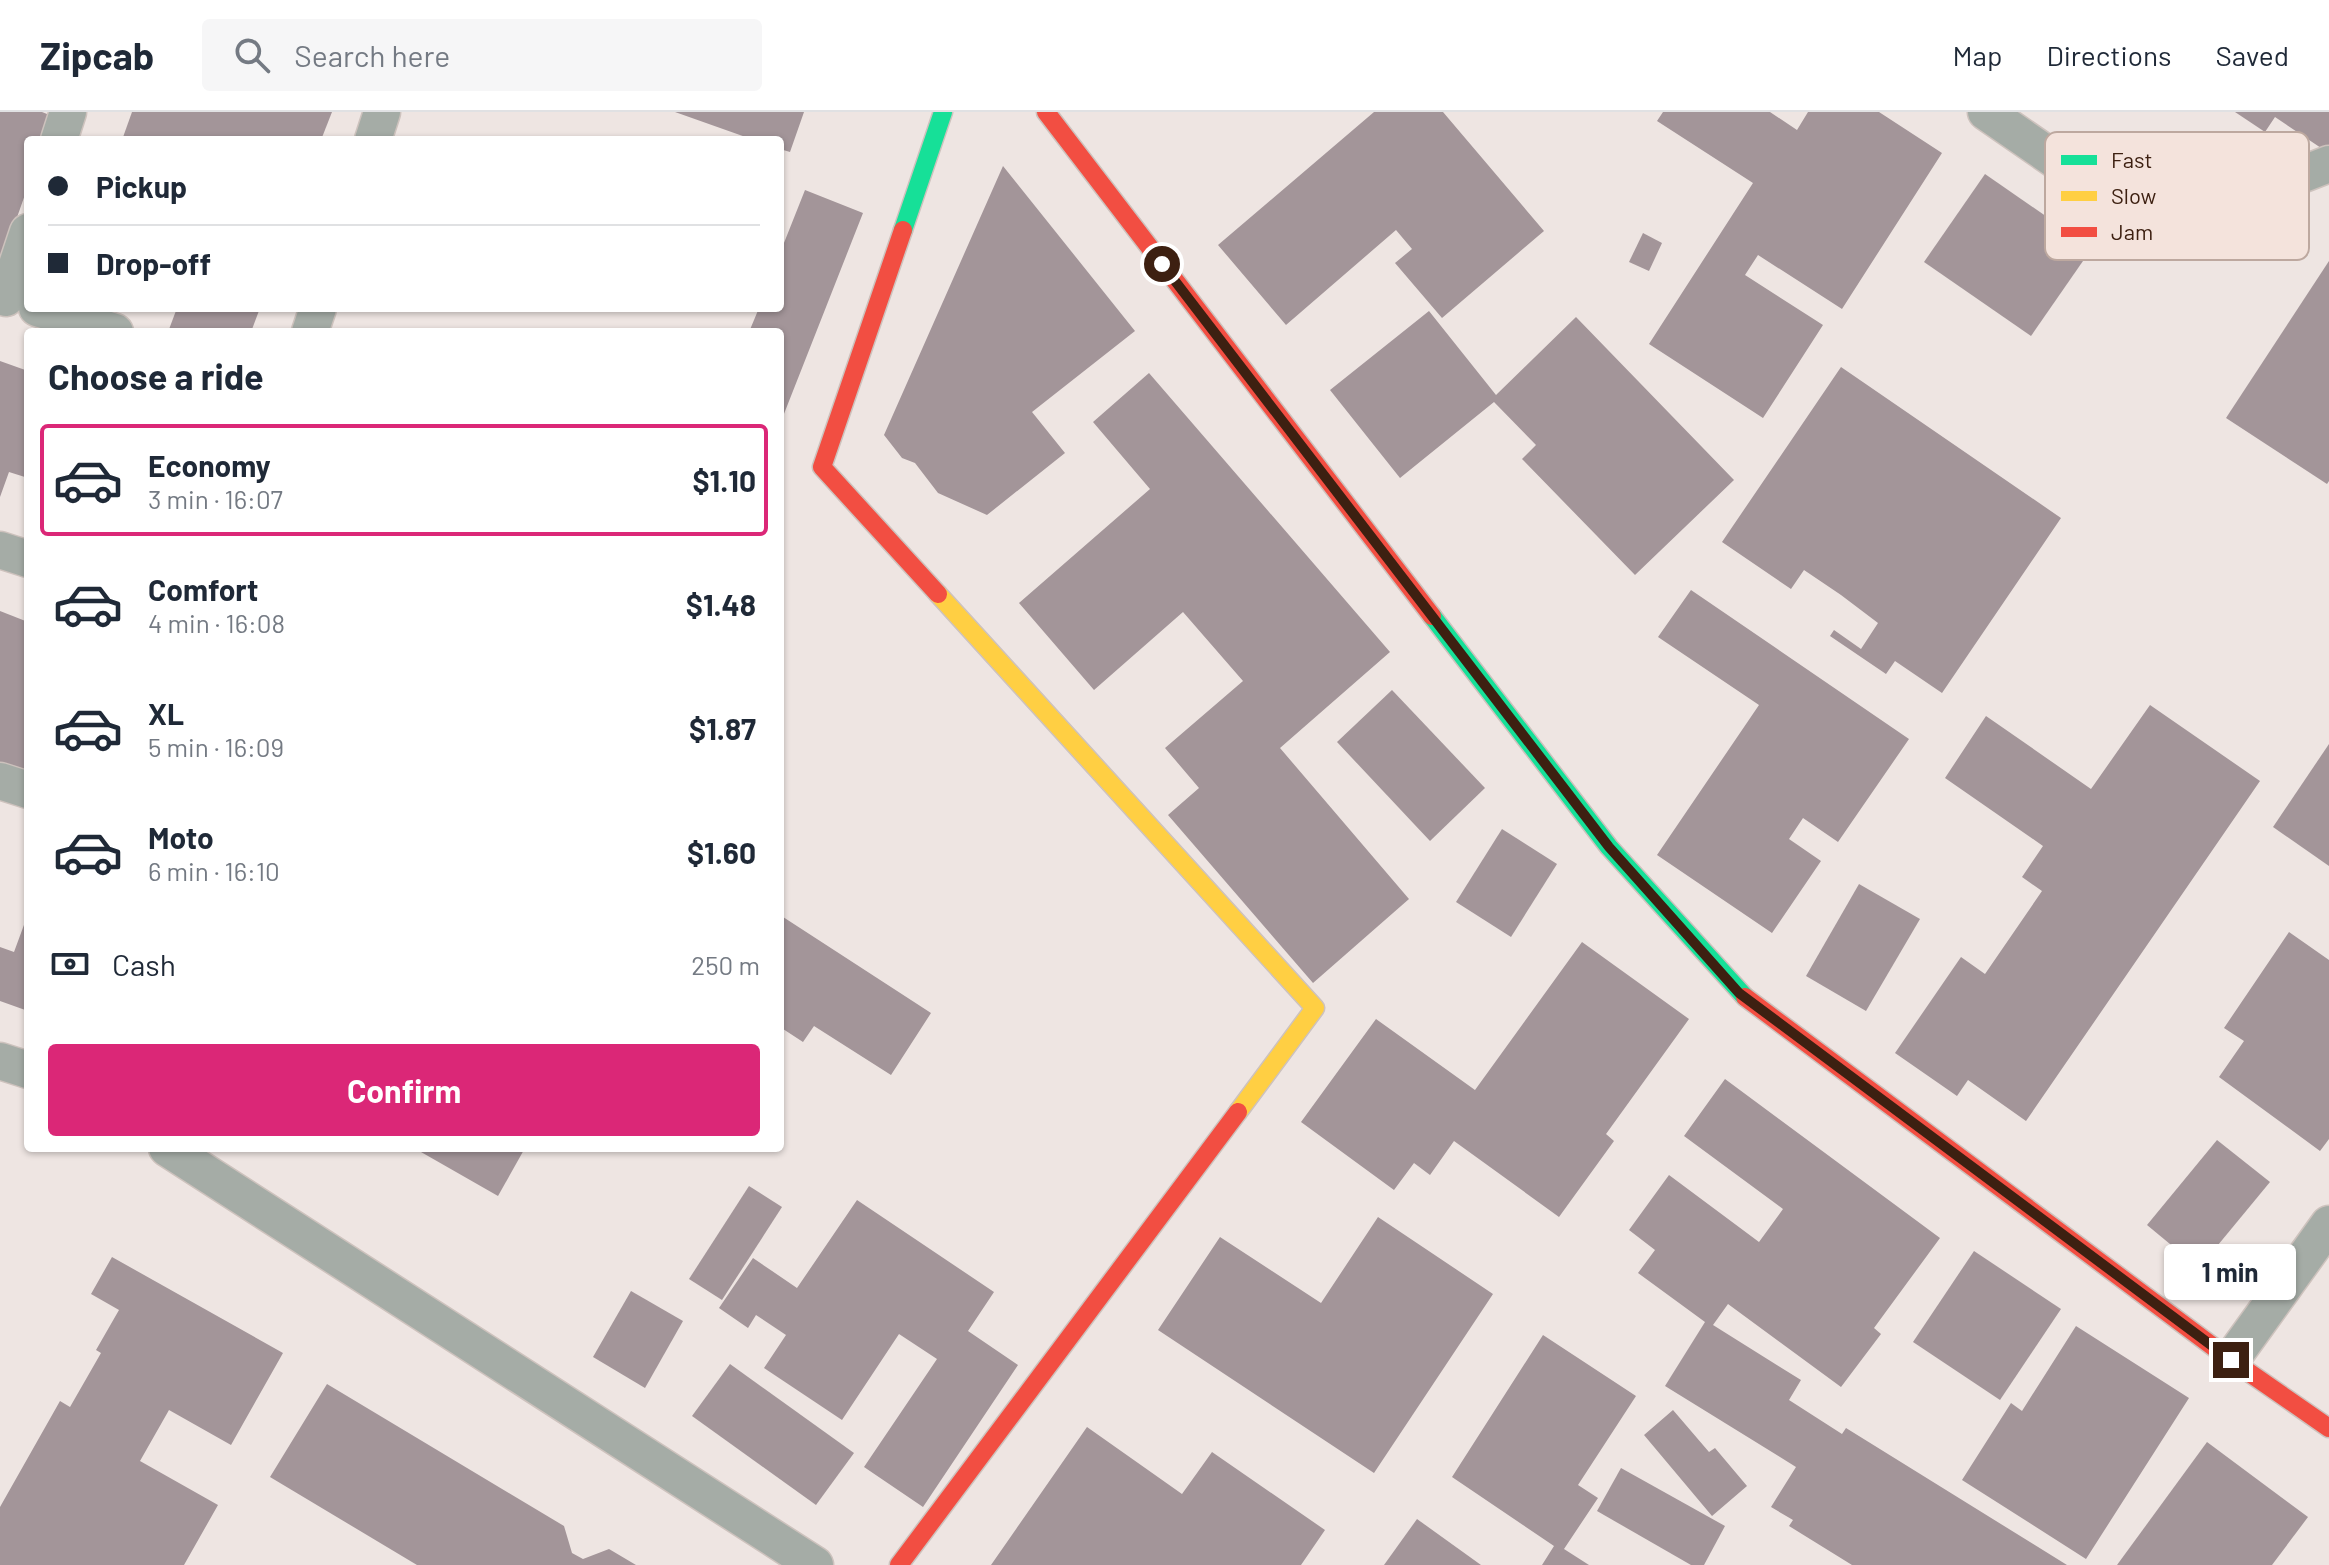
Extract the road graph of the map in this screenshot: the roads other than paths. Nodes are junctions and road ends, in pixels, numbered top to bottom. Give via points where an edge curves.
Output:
1 (68, 112) edge
2 (382, 112) edge
3 (943, 112) edge
4 (1046, 112) edge
5 (1986, 112) edge
6 (60, 136) edge
7 (374, 136) edge
8 (2045, 153) edge
9 (2329, 164) edge
10 (2309, 172) edge
11 (24, 260) edge
12 (18, 302) edge
13 (50, 312) edge
14 (101, 328) edge
15 (0, 550) edge
16 (24, 558) edge
17 (0, 781) edge
18 (24, 789) edge
19 (0, 1061) edge
20 (24, 1069) edge
21 (173, 1152) edge
22 (2329, 1224) edge
23 (2231, 1360) junction
24 (2329, 1428) edge
25 (815, 1565) edge
26 (899, 1565) edge

1 - 6 street
2 - 7 street
3 - 26 street via 822,467 1315,1008
4 - 23 street via 1609,847 1739,993
5 - 8 street
9 - 10 street
11 - 12 street
13 - 14 street
15 - 16 street
17 - 18 street
19 - 20 street
21 - 25 street
22 - 23 street
23 - 24 street

